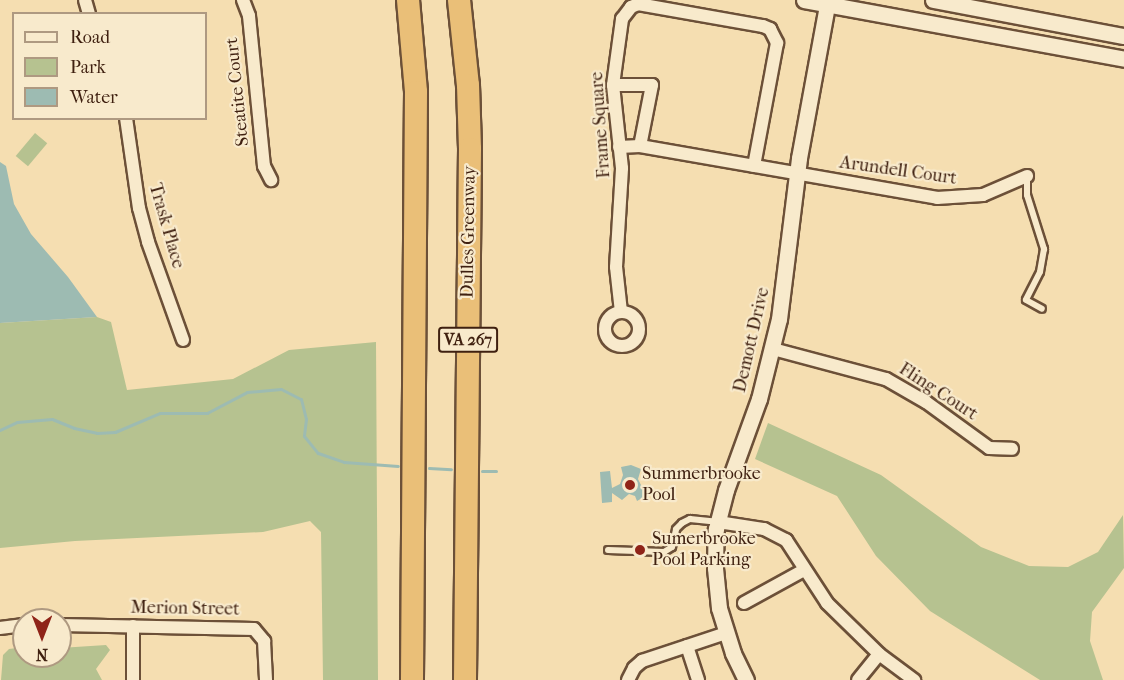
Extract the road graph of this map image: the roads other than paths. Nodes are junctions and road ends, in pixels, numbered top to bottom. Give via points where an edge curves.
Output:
1 (243, 0) edge
2 (408, 0) edge
3 (459, 0) edge
4 (804, 0) edge
5 (933, 0) edge
6 (827, 2) edge
7 (1124, 36) edge
8 (1124, 59) edge
9 (613, 85) junction
10 (126, 120) edge
11 (640, 146) junction
12 (619, 147) junction
13 (754, 166) junction
14 (797, 173) junction
15 (1027, 176) joint
16 (271, 180) dead end
17 (1042, 309) dead end
18 (621, 312) dead end
19 (183, 340) dead end
20 (773, 349) junction
21 (1012, 449) dead end
22 (718, 522) junction
23 (608, 550) dead end
24 (804, 570) junction
25 (744, 603) dead end
26 (72, 625) edge
27 (133, 626) junction
28 (726, 633) junction
29 (687, 646) junction
30 (879, 654) junction
31 (133, 680) edge
32 (266, 680) edge
33 (412, 680) edge
34 (465, 680) edge
35 (628, 680) edge
36 (698, 680) edge
37 (746, 680) edge
38 (858, 680) edge
39 (915, 680) edge

1 - 16 street, Steatite Court via 249,16 264,166
2 - 33 highway, VA 267 via 416,92
3 - 34 highway, Dulles Greenway / VA 267 via 470,148
4 - 6 street
5 - 7 street
6 - 8 street
6 - 14 street, Demott Drive
9 - 11 street via 652,86
9 - 12 street, Frame Square
9 - 13 street, Frame Square via 622,19 638,4 770,30 777,43
10 - 19 street, Trask Place via 139,208
11 - 12 street, Arundell Court
11 - 13 street, Arundell Court
12 - 18 street, Frame Square via 622,190 616,267
13 - 14 street, Arundell Court
14 - 15 street, Arundell Court via 953,198 984,195
14 - 20 street, Demott Drive
15 - 17 lane via 1027,195 1044,249 1040,272 1026,300
20 - 21 street, Fling Court via 886,379 926,402 989,448
20 - 22 street, Demott Drive
22 - 23 lane via 690,519 682,523 676,529 672,548 664,552
22 - 24 street via 778,534 792,547
22 - 28 street, Demott Drive via 716,588
24 - 25 street
24 - 30 street via 827,603
26 - 27 street, Merion Street
27 - 31 street
27 - 32 street, Merion Street via 254,629 264,641
28 - 29 street
28 - 37 street, Demott Drive
29 - 35 street via 642,661
29 - 36 street
30 - 38 street
30 - 39 street

